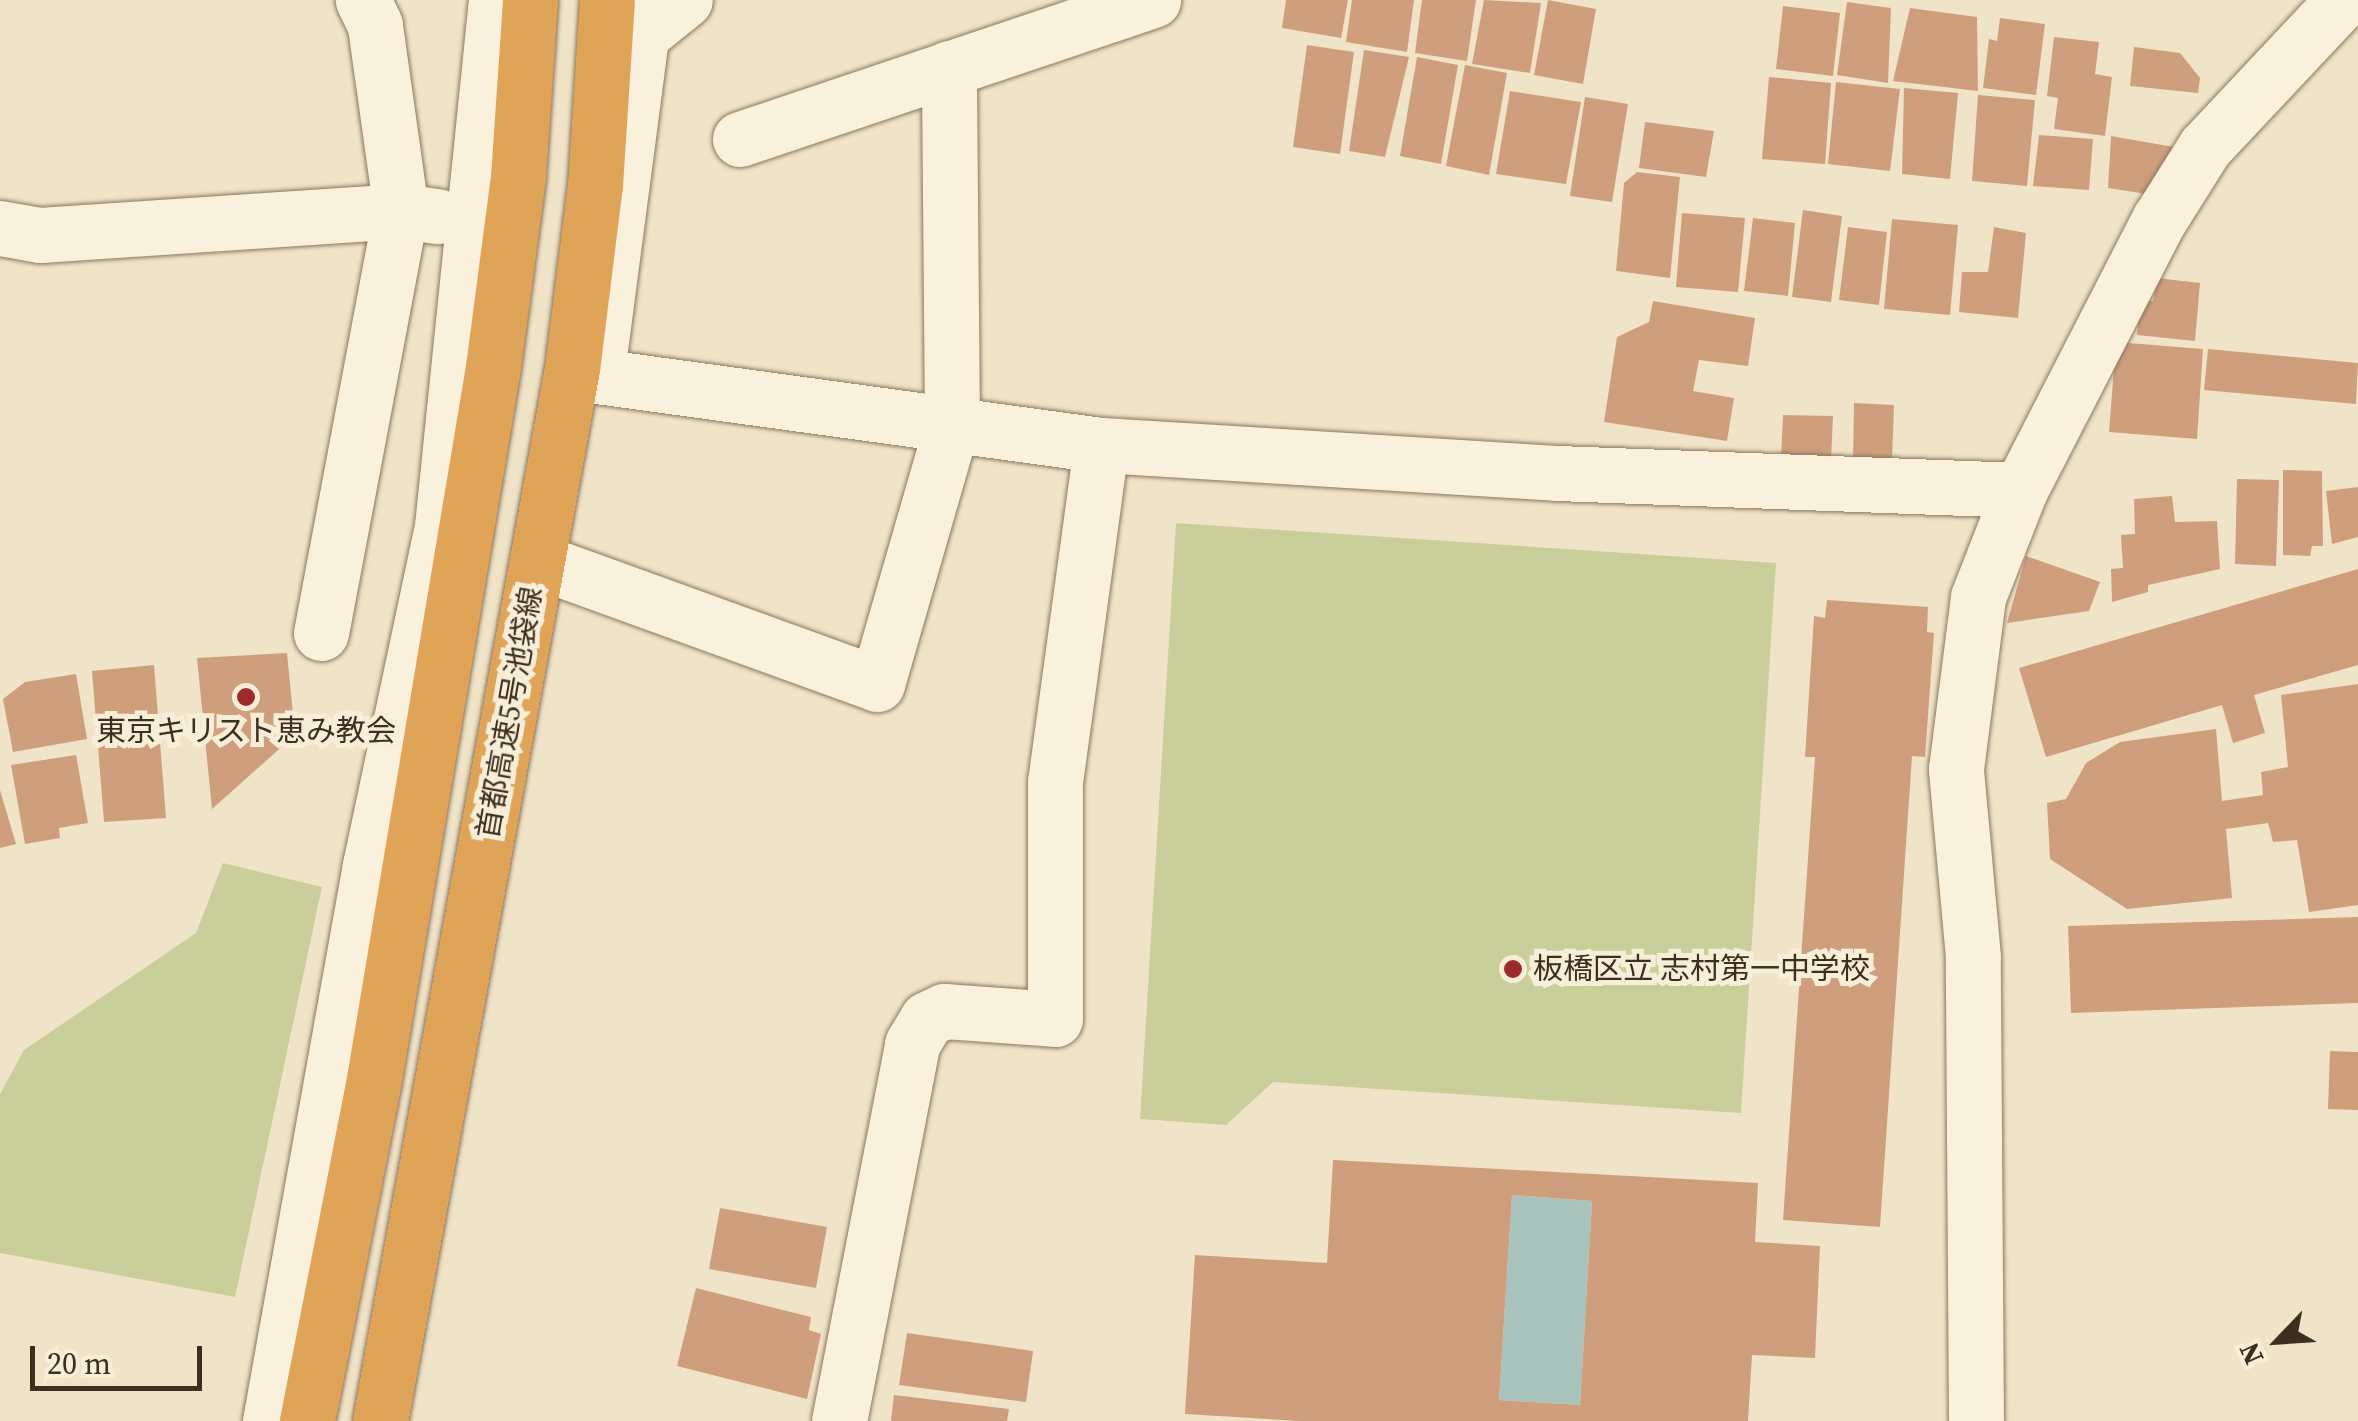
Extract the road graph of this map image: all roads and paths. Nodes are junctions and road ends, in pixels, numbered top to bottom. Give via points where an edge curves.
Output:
1 (363, 0) edge
2 (496, 0) edge
3 (530, 0) edge
4 (1153, 0) edge
5 (2343, 0) edge
6 (646, 8) edge
7 (948, 68) junction
8 (740, 139) dead end
9 (402, 211) junction
10 (475, 222) junction
11 (0, 228) edge
12 (596, 376) junction
13 (952, 425) junction
14 (1101, 445) junction
15 (2020, 490) junction
16 (560, 569) junction
17 (321, 634) dead end
18 (270, 1421) edge
19 (307, 1421) edge
20 (380, 1421) edge
21 (402, 1421) edge
22 (839, 1421) edge
23 (1976, 1421) edge

1 - 9 street via 375,25
2 - 10 street
3 - 19 highway via 494,368 373,1085
4 - 7 street
5 - 15 street via 2205,147 2094,337
6 - 12 street
6 - 20 highway, 首都高速5号池袋線 via 595,185 572,369
7 - 8 street
7 - 13 street
9 - 10 street
9 - 11 street via 40,236
9 - 17 street
10 - 18 street via 442,526 370,865
12 - 13 street
12 - 16 street
13 - 14 street
13 - 16 street via 877,684
14 - 15 street via 1557,473
14 - 22 street via 1056,782 1055,1019 944,1011 927,1018 912,1044
15 - 23 street via 1978,597 1956,769 1974,958
16 - 21 street

